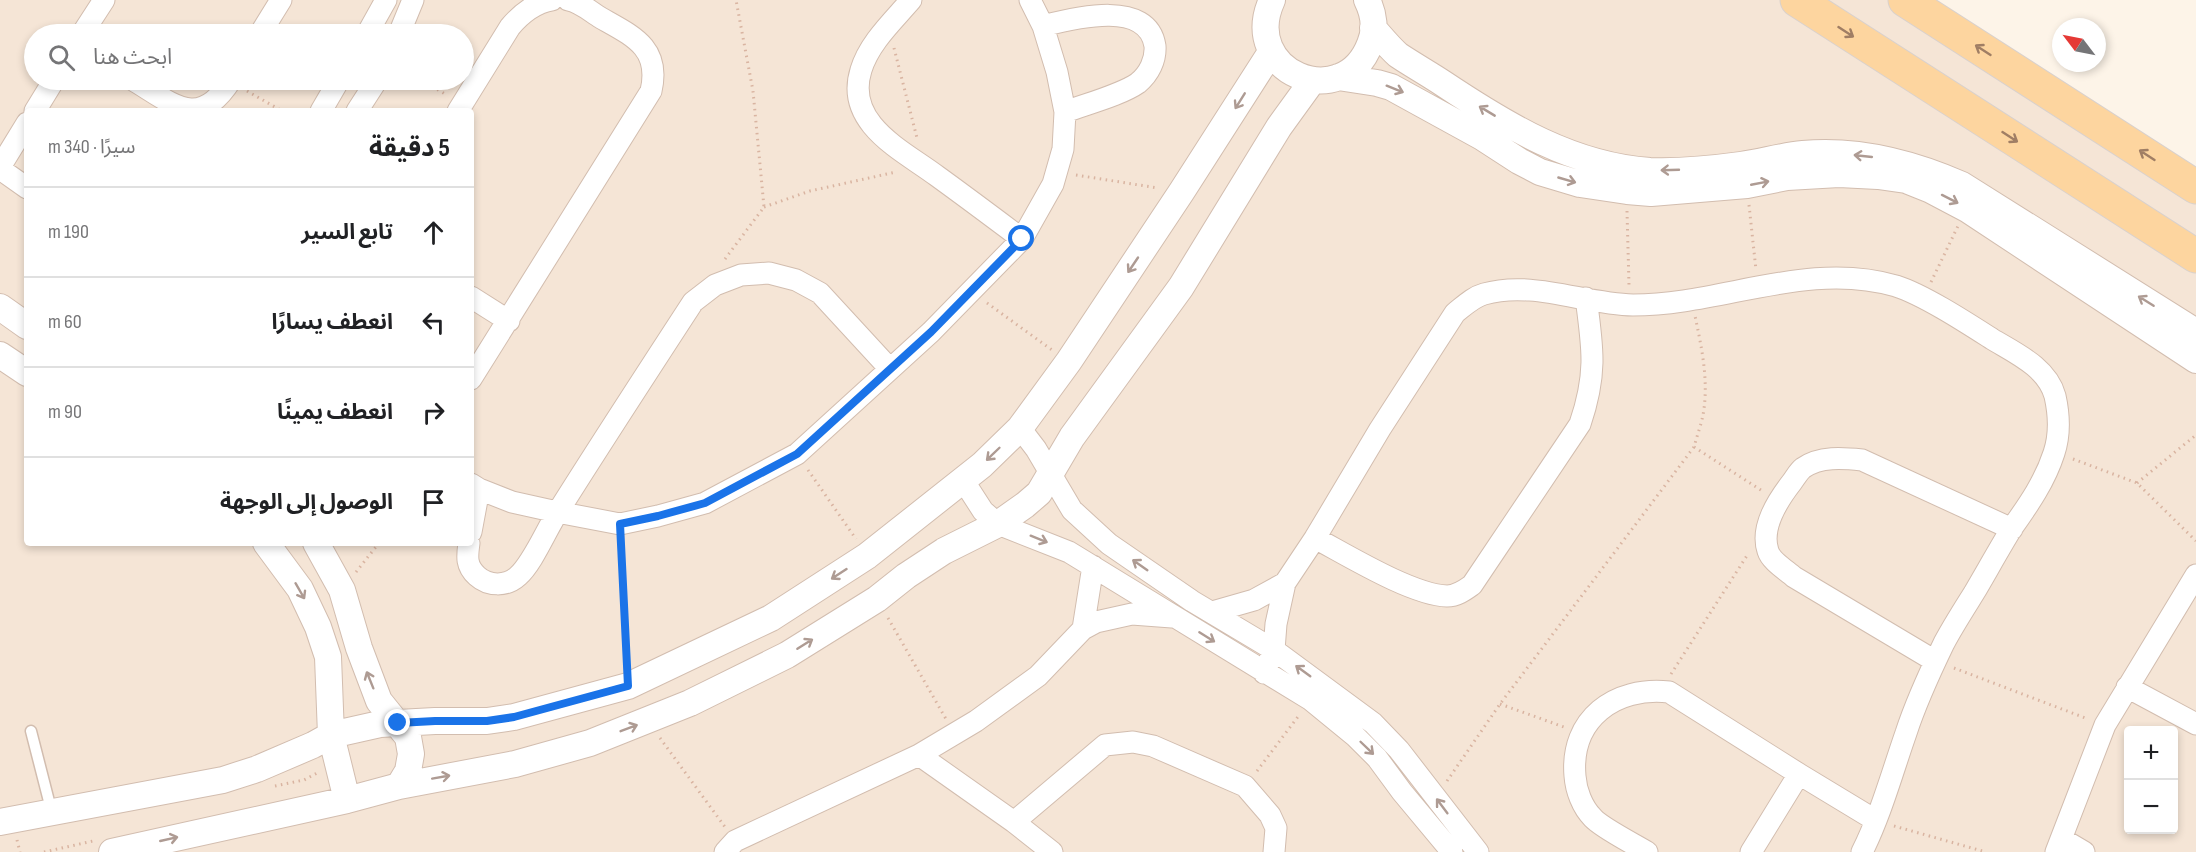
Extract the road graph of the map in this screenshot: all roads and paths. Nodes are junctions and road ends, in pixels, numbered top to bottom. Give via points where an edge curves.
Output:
1 (104, 0) edge
2 (281, 0) edge
3 (386, 0) edge
4 (413, 0) edge
5 (552, 0) edge
6 (568, 0) edge
7 (736, 0) edge
8 (911, 0) edge
9 (1030, 0) edge
10 (1272, 0) edge
11 (1367, 0) edge
12 (1797, 0) edge
13 (1905, 0) edge
14 (88, 24) edge
15 (266, 24) edge
16 (373, 24) edge
17 (403, 24) edge
18 (888, 26) junction
19 (1043, 26) junction
20 (1373, 28) junction
21 (1271, 52) junction
22 (1326, 79) junction
23 (474, 85) edge
24 (48, 90) edge
25 (150, 90) edge
26 (224, 90) edge
27 (247, 90) edge
28 (333, 90) edge
29 (371, 90) edge
30 (436, 90) edge
31 (471, 90) edge
32 (36, 108) edge
33 (182, 108) edge
34 (201, 108) edge
35 (277, 108) edge
36 (323, 108) edge
37 (359, 108) edge
38 (460, 108) edge
39 (1065, 112) junction
40 (24, 128) edge
41 (924, 166) junction
42 (0, 168) edge
43 (1056, 172) junction
44 (1747, 185) junction
45 (24, 186) edge
46 (2196, 187) edge
47 (1182, 191) junction
48 (1627, 191) junction
49 (764, 207) junction
50 (1967, 208) junction
51 (1022, 239) junction
52 (2196, 256) edge
53 (722, 264) dead end
54 (1758, 286) junction
55 (970, 292) junction
56 (1586, 298) junction
57 (474, 299) edge
58 (1923, 299) junction
59 (1692, 300) junction
60 (1630, 305) junction
61 (0, 307) edge
62 (509, 321) junction
63 (24, 324) edge
64 (2196, 332) edge
65 (0, 355) edge
66 (2196, 360) edge
67 (1069, 362) junction
68 (890, 369) junction
69 (24, 371) edge
70 (474, 374) edge
71 (1020, 428) junction
72 (2196, 435) edge
73 (1694, 447) junction
74 (2054, 452) junction
75 (797, 454) junction
76 (1051, 477) junction
77 (963, 480) junction
78 (2137, 483) junction
79 (475, 486) edge
80 (1775, 509) junction
81 (557, 513) junction
82 (620, 524) junction
83 (998, 524) junction
84 (1089, 526) junction
85 (2012, 529) junction
86 (1314, 538) junction
87 (2196, 541) edge
88 (268, 546) edge
89 (318, 546) edge
90 (377, 546) edge
91 (469, 546) edge
92 (1069, 552) junction
93 (867, 556) junction
94 (1093, 566) junction
95 (2196, 575) edge
96 (1285, 583) junction
97 (342, 590) junction
98 (877, 599) junction
99 (1192, 601) junction
100 (1212, 612) junction
101 (1176, 618) junction
102 (1083, 629) junction
103 (1274, 650) junction
104 (1935, 661) junction
105 (1264, 673) junction
106 (628, 686) junction
107 (2127, 687) junction
108 (1661, 691) junction
109 (1311, 700) junction
110 (1500, 704) junction
111 (648, 721) junction
112 (398, 723) junction
113 (2196, 724) edge
114 (2105, 726) junction
115 (31, 731) dead end
116 (954, 734) junction
117 (1582, 734) junction
118 (331, 735) junction
119 (919, 754) junction
120 (1799, 774) junction
121 (399, 786) junction
122 (1245, 786) junction
123 (1435, 797) junction
124 (347, 800) junction
125 (52, 813) junction
126 (1875, 820) junction
127 (0, 822) edge
128 (1014, 822) junction
129 (2059, 846) edge
130 (737, 848) edge
131 (112, 852) edge
132 (1052, 852) edge
133 (1274, 852) edge
134 (1452, 852) edge
135 (1478, 852) edge
136 (1647, 852) edge
137 (1751, 852) edge
138 (1862, 852) edge
139 (1986, 852) edge
140 (2084, 852) edge

1 - 14 street
2 - 15 street
3 - 16 street
4 - 17 street
5 - 23 street via 519,16
6 - 62 street via 633,36 652,60 655,75 644,105
7 - 49 path via 753,91
8 - 18 street
9 - 19 street
10 - 21 street via 1265,24
11 - 20 street
12 -> 52 main road
46 -> 13 main road
18 - 41 path
18 - 41 street via 861,70 859,98 881,136
19 - 39 street
19 - 39 street via 1112,9 1125,10 1147,25 1153,36 1153,62 1138,83
20 - 22 street via 1363,58 1349,71
64 -> 20 street via 1962,185 1932,172 1870,156 1838,153 1651,171 1577,157 1542,143 1463,97 1398,54
21 - 22 street via 1300,78
21 -> 47 street
22 -> 48 street via 1377,83 1407,94 1540,172 1580,184
22 - 76 street via 1279,127 1181,287 1072,437
24 - 32 street
25 - 33 street
26 - 34 street via 215,102
27 - 35 path
28 - 36 street
29 - 37 street
30 - 38 path
31 - 38 street
39 - 43 street via 1063,149
40 - 42 street
41 - 49 path via 810,190
41 - 51 street
42 - 45 street
43 - 47 path
43 - 51 street
44 - 48 street
44 -> 50 street via 1839,174 1878,176 1906,180
44 - 54 path
47 -> 67 street
48 - 60 path
49 - 53 path
50 - 58 path
50 - 66 street
51 - 55 street
54 - 58 street via 1835,278 1898,287
54 - 59 street
55 - 67 path
55 - 68 street
56 - 60 street
56 - 86 street via 1503,291 1482,294 1455,313
56 - 86 street via 1593,369 1580,424 1472,585 1449,596 1419,590
57 - 62 street
58 - 74 street via 2035,366 2046,378 2054,394 2059,430
59 - 60 street
59 - 73 path via 1706,382 1703,415
61 - 63 street
62 - 70 street
65 - 69 street
67 - 71 street
68 - 75 street
68 - 81 street via 820,293 796,280 769,273 741,275 715,285 693,302
71 - 76 street
71 -> 77 street
72 - 78 path
73 - 80 path
73 - 110 path
74 - 78 path
74 - 85 street via 2040,486
75 - 82 street via 705,503
75 - 93 path
76 - 83 street via 1040,493
76 - 84 street via 1071,510
77 - 83 street via 983,511
77 - 93 street
78 - 87 path
79 - 81 street via 512,502
80 - 85 street via 1802,468 1842,458 1862,460
80 - 104 street via 1766,532 1768,552 1778,564
80 - 108 path
81 - 82 street
81 - 91 street via 519,576 508,583 493,585 474,574 469,568
82 - 106 path
83 -> 92 street
83 - 98 street via 944,550
84 - 92 street
99 -> 84 street
85 - 104 street
86 - 96 street
88 -> 118 street via 300,589 328,657
89 - 97 street
90 - 97 path
92 - 94 street
93 -> 106 street via 771,618
94 - 101 street
94 - 102 street
95 - 107 street
96 - 100 street via 1254,600
96 - 103 street via 1275,624
112 -> 97 street via 379,701
111 -> 98 street via 788,655
98 - 116 path
99 - 100 street
99 - 101 street
100 - 103 street
101 - 102 street via 1132,614
101 -> 105 street
102 - 116 street via 1038,676
103 - 105 street
123 -> 103 street via 1373,723
104 - 114 path
104 - 126 street
105 - 109 street
106 - 112 street via 514,717
107 - 113 street
107 - 114 street
108 - 117 street via 1630,693 1612,701 1597,712
108 - 120 street via 1669,692
109 - 122 path
109 -> 134 street via 1377,758
110 - 117 path
110 - 123 path
121 -> 111 street via 515,764 590,743
111 - 130 path
112 - 118 street
112 - 121 street via 408,737 411,754 408,771
114 - 129 street
115 - 125 lane
116 - 119 street
117 - 136 street via 1574,765 1582,802 1593,819
118 - 124 street
118 - 125 street via 223,780
119 - 128 street
119 - 130 street
120 - 126 street
120 - 137 street
121 - 124 street
122 - 128 street via 1153,746 1134,742 1105,745
122 - 133 street via 1276,828
135 -> 123 street
131 -> 124 street
125 - 127 street
126 - 138 street
126 - 139 path
128 - 132 street
129 - 140 street

